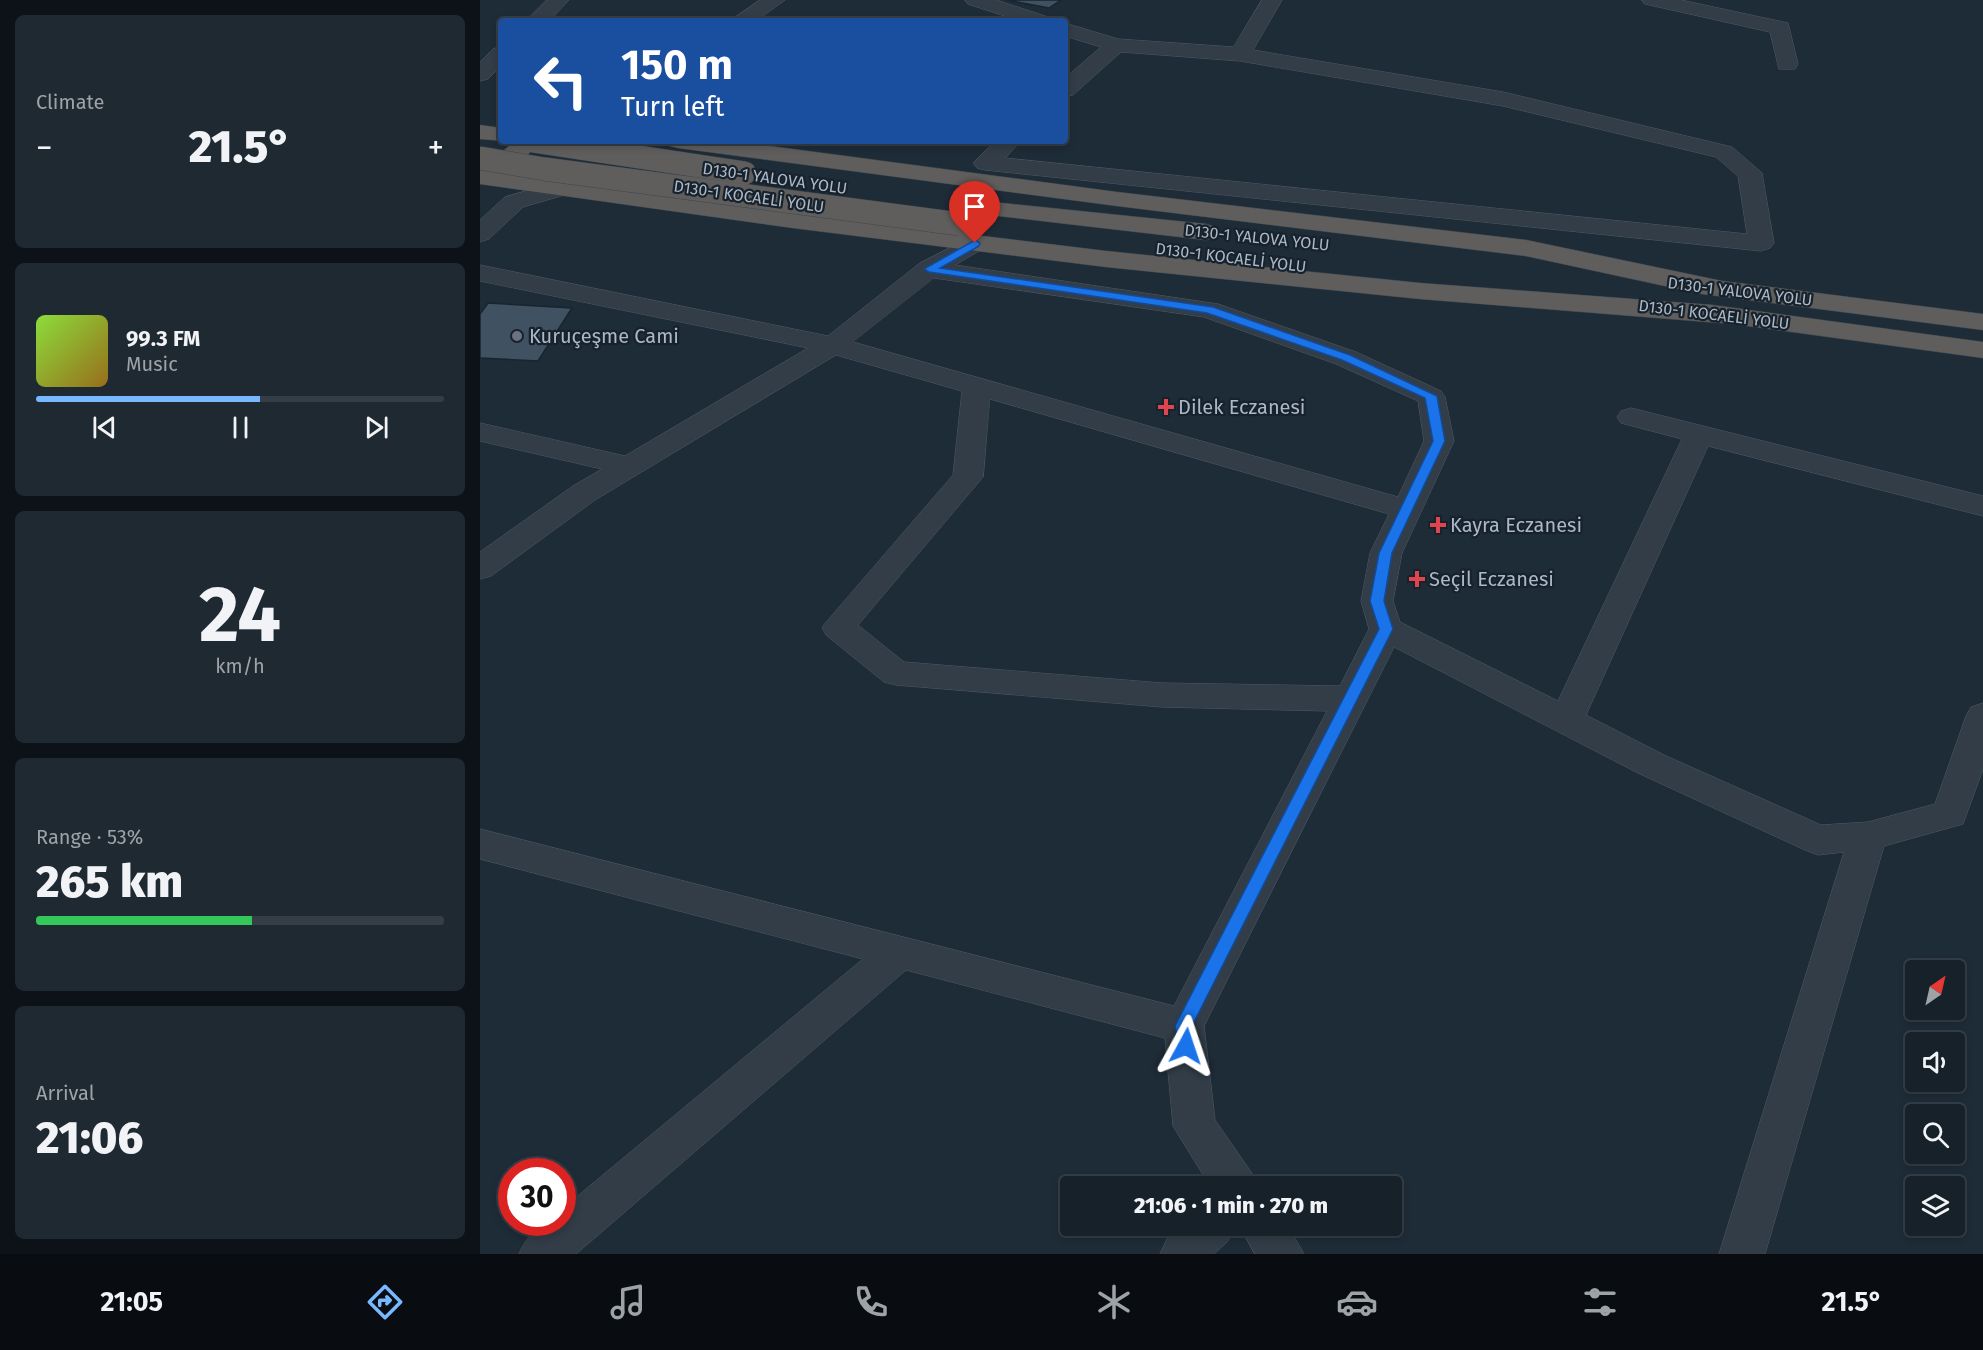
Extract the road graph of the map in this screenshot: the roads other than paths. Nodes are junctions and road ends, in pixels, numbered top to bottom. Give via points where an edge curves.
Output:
1 (560, 0) edge
2 (775, 0) edge
3 (795, 0) edge
4 (975, 0) edge
5 (1272, 0) edge
6 (1652, 0) edge
7 (540, 18) edge
8 (746, 18) edge
9 (767, 18) edge
10 (1032, 18) edge
11 (1068, 30) edge
12 (1116, 45) junction
13 (1240, 54) junction
14 (498, 57) edge
15 (1786, 64) dead end
16 (480, 74) edge
17 (1068, 87) edge
18 (480, 111) edge
19 (498, 114) edge
20 (480, 132) edge
21 (498, 135) edge
22 (528, 144) edge
23 (548, 144) edge
24 (617, 144) edge
25 (701, 144) edge
26 (1006, 144) edge
27 (731, 148) junction
28 (480, 158) edge
29 (491, 178) edge
30 (562, 189) junction
31 (514, 202) junction
32 (686, 206) junction
33 (969, 225) junction
34 (480, 234) edge
35 (929, 269) junction
36 (480, 273) edge
37 (1724, 289) junction
38 (1983, 322) edge
39 (833, 345) junction
40 (1983, 350) edge
41 (977, 386) junction
42 (1631, 417) dead end
43 (480, 432) edge
44 (1700, 434) junction
45 (630, 466) junction
46 (1983, 506) edge
47 (1406, 508) junction
48 (480, 568) edge
49 (1386, 629) junction
50 (1350, 699) junction
51 (1566, 720) junction
52 (1982, 721) edge
53 (1868, 836) junction
54 (480, 844) edge
55 (900, 952) junction
56 (1184, 1026) junction
57 (1228, 1176) edge
58 (1202, 1236) edge
59 (1269, 1236) edge
60 (542, 1254) edge
61 (1183, 1254) edge
62 (1281, 1254) edge
63 (1742, 1254) edge

1 - 7 street
2 - 8 street
3 - 9 street
4 - 10 street
5 - 13 street
6 - 15 street via 1780,28
11 - 12 street
12 - 13 street
12 - 17 street
13 - 26 street via 1503,99 1724,152 1750,173 1761,243 985,163
14 - 16 street
18 - 19 highway
20 - 21 highway
22 - 29 highway
23 - 33 highway, D130-1 YALOVA YOLU, bridge
24 - 30 highway via 595,172
25 - 27 highway
27 - 32 highway via 692,161 674,175 669,184
27 - 37 highway via 1526,248
28 - 33 highway, D130-1 KOCAELİ YOLU, bridge
29 - 30 highway
29 - 31 street via 512,190
30 - 31 street
30 - 32 highway
31 - 34 street
32 - 33 highway
33 - 35 street
33 - 37 highway, D130-1 YALOVA YOLU
33 - 40 highway, D130-1 KOCAELİ YOLU via 1735,316
35 - 39 street
35 - 47 street via 1209,310 1346,358 1431,396 1439,441
36 - 39 street
37 - 38 highway, D130-1 YALOVA YOLU
39 - 41 street
39 - 45 street
41 - 47 street
41 - 50 street via 968,477 838,627 896,673 1162,695
42 - 44 street
43 - 45 street
44 - 46 street
44 - 51 street
45 - 48 street via 584,493
47 - 49 street via 1386,553 1377,601
49 - 50 street
49 - 51 street
50 - 56 street
51 - 53 street via 1818,840
52 - 53 street via 1950,814
53 - 63 street
54 - 55 street
55 - 56 street
55 - 60 street
56 - 57 street via 1194,1126
58 - 61 street
59 - 62 street

